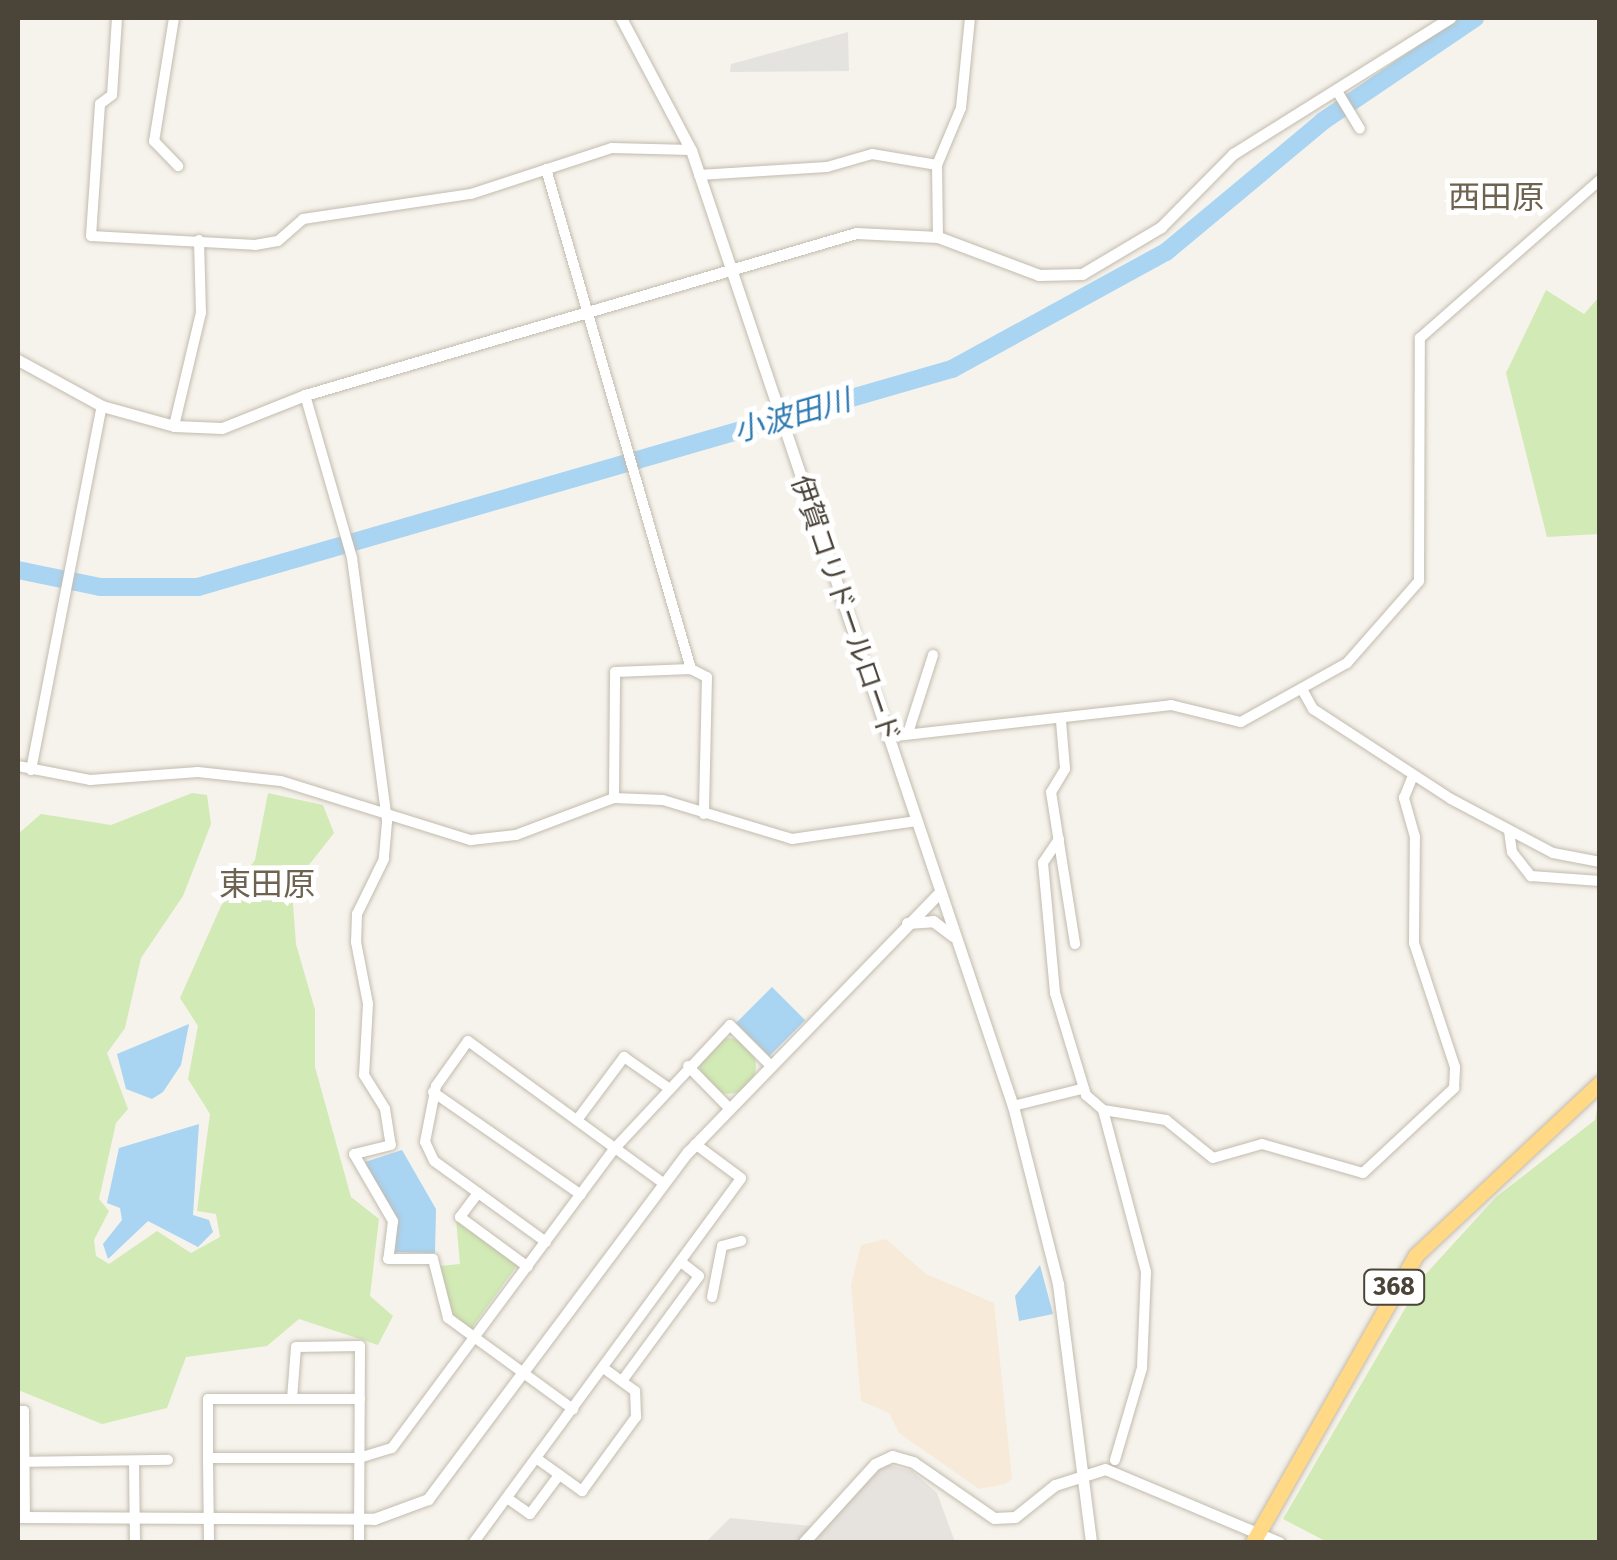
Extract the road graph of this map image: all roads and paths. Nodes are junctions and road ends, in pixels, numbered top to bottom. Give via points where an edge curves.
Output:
1 (117, 18) edge
2 (174, 18) edge
3 (622, 18) edge
4 (970, 18) edge
5 (1450, 18) edge
6 (1339, 94) junction
7 (1360, 130) dead end
8 (690, 150) junction
9 (936, 165) junction
10 (178, 166) dead end
11 (546, 169) junction
12 (699, 174) junction
13 (1600, 180) edge
14 (938, 236) junction
15 (199, 240) junction
16 (729, 270) junction
17 (587, 312) junction
18 (18, 360) edge
19 (305, 394) junction
20 (102, 406) junction
21 (174, 426) junction
22 (933, 655) dead end
23 (690, 669) junction
24 (1303, 691) junction
25 (1062, 721) junction
26 (908, 733) junction
27 (887, 737) junction
28 (18, 766) edge
29 (31, 770) junction
30 (1413, 776) junction
31 (614, 798) junction
32 (385, 813) junction
33 (704, 814) junction
34 (917, 821) junction
35 (1510, 831) junction
36 (1060, 838) junction
37 (1600, 862) edge
38 (1600, 881) edge
39 (940, 892) junction
40 (900, 928) junction
41 (956, 940) junction
42 (1075, 944) dead end
43 (688, 1066) junction
44 (772, 1067) junction
45 (1600, 1083) edge
46 (666, 1087) junction
47 (1081, 1089) junction
48 (434, 1092) junction
49 (1013, 1106) junction
50 (730, 1108) junction
51 (1103, 1110) junction
52 (577, 1120) junction
53 (695, 1144) junction
54 (615, 1148) junction
55 (662, 1183) junction
56 (478, 1193) junction
57 (580, 1195) junction
58 (741, 1241) dead end
59 (546, 1242) junction
60 (680, 1261) junction
61 (528, 1267) junction
62 (699, 1276) junction
63 (476, 1338) junction
64 (603, 1368) junction
65 (523, 1374) junction
66 (622, 1380) junction
67 (292, 1399) junction
68 (360, 1400) junction
69 (573, 1409) junction
70 (18, 1411) edge
71 (208, 1458) junction
72 (359, 1458) junction
73 (536, 1458) junction
74 (168, 1460) dead end
75 (1114, 1460) dead end
76 (21, 1462) edge
77 (134, 1462) junction
78 (1084, 1474) junction
79 (559, 1475) junction
80 (507, 1498) junction
81 (21, 1517) edge
82 (208, 1517) junction
83 (135, 1518) junction
84 (359, 1519) junction
85 (1256, 1538) edge
86 (135, 1542) edge
87 (209, 1542) edge
88 (359, 1542) edge
89 (474, 1542) edge
90 (804, 1542) edge
91 (1091, 1542) edge
92 (1279, 1542) edge

1 - 15 street via 112,95 100,104 91,236
2 - 10 street via 154,141
3 - 8 street, 伊賀コリドールロード
4 - 9 street via 961,108
5 - 6 street
6 - 7 street
6 - 14 street via 1234,154 1173,218 1082,274 1040,275
8 - 11 street via 612,148
8 - 12 street, 伊賀コリドールロード
9 - 12 street via 872,154 827,167
9 - 14 street
11 - 15 street via 459,196 303,219 278,241
11 - 17 street
12 - 16 street, 伊賀コリドールロード
13 - 24 street via 1420,338 1419,581 1346,663
14 - 16 street via 856,232
15 - 21 street via 202,314
16 - 17 street
16 - 27 street, 伊賀コリドールロード
17 - 19 street
17 - 23 street
18 - 20 street
19 - 21 street via 222,428
19 - 32 street via 352,558
20 - 21 street
20 - 29 street
22 - 26 street
23 - 31 street via 615,672
23 - 33 street via 707,677
24 - 25 street via 1234,724 1180,705
24 - 30 street via 1314,708
25 - 26 street
25 - 36 street via 1064,769 1051,792
26 - 27 street
27 - 34 street, 伊賀コリドールロード
28 - 29 street
29 - 32 street via 102,780 246,776
30 - 35 street
30 - 51 street via 1404,798 1415,837 1414,943 1455,1067 1448,1094 1363,1174 1262,1144 1212,1158 1166,1120
31 - 32 street via 484,841
31 - 33 street via 653,798
32 - 63 street via 384,860 356,928 368,998 364,1075 386,1108 391,1145 354,1154 393,1221 388,1259 433,1259 448,1318
33 - 34 street via 813,840
34 - 39 street, 伊賀コリドールロード
35 - 37 street via 1553,853
35 - 38 street via 1512,852 1531,876
36 - 42 street
36 - 47 street via 1043,863 1058,1019
39 - 40 street
39 - 41 street, 伊賀コリドールロード
40 - 41 street via 934,921
40 - 44 street via 870,970
41 - 49 street, 伊賀コリドールロード
43 - 44 street via 730,1024
43 - 46 street
43 - 50 street
44 - 50 street
45 - 85 highway, 368 via 1452,1213 1416,1255
46 - 52 street via 624,1056
46 - 54 street
47 - 49 street
47 - 51 street
48 - 52 street via 468,1041
48 - 56 street via 425,1142 434,1161
48 - 57 street
49 - 78 street, 伊賀コリドールロード via 1058,1284
50 - 53 street
51 - 75 street via 1146,1272 1142,1368
52 - 54 street
53 - 55 street
53 - 60 street via 741,1178
54 - 55 street
54 - 57 street
55 - 65 street
56 - 59 street
56 - 61 street via 460,1217
57 - 59 street
58 - 62 street via 722,1246 712,1292
59 - 61 street
60 - 62 street
60 - 64 street
61 - 63 street
62 - 66 street
63 - 65 street
63 - 72 street via 397,1444
64 - 66 street
64 - 69 street
65 - 69 street
65 - 84 street via 434,1494 390,1517
66 - 79 street via 635,1390 636,1417 582,1490
67 - 68 street
67 - 68 street via 293,1350 360,1346
67 - 71 street via 208,1399
68 - 72 street
69 - 73 street
70 - 76 street via 24,1411
71 - 72 street
71 - 82 street
72 - 84 street
73 - 79 street
73 - 80 street
74 - 77 street
76 - 77 street
76 - 81 street
77 - 83 street
78 - 85 street via 1123,1474
78 - 90 street via 1001,1519 913,1462 887,1457
78 - 91 street, 伊賀コリドールロード
79 - 80 street via 530,1514
80 - 89 street
81 - 83 street
82 - 83 street
82 - 84 street
82 - 87 street
83 - 86 street
84 - 88 street
85 - 92 street

